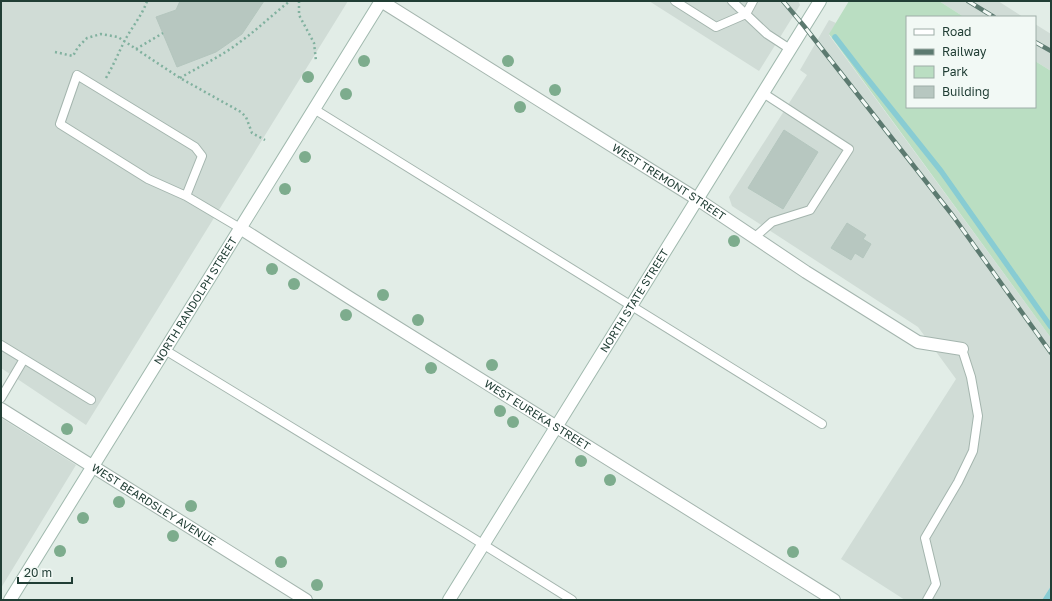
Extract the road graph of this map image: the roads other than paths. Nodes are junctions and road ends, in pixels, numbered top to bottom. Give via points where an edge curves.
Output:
1 (381, 1) edge
2 (675, 1) edge
3 (732, 1) edge
4 (753, 1) edge
5 (820, 1) edge
6 (746, 14) junction
7 (790, 49) junction
8 (763, 93) junction
9 (314, 109) junction
10 (186, 196) junction
11 (697, 199) junction
12 (240, 228) junction
13 (755, 237) junction
14 (631, 306) junction
15 (1, 345) edge
16 (962, 349) joint
17 (165, 350) junction
18 (24, 359) junction
19 (1, 398) edge
20 (92, 400) dead end
21 (1, 409) edge
22 (822, 424) dead end
23 (556, 427) junction
24 (92, 467) junction
25 (483, 545) junction
26 (10, 600) edge
27 (306, 600) edge
28 (449, 600) edge
29 (572, 600) edge
30 (834, 600) edge
31 (927, 600) edge

1 - 9 street, NORTH RANDOLPH STREET
1 - 11 street, WEST TREMONT STREET
2 - 6 lane via 716,27
3 - 6 lane
4 - 6 lane
5 - 7 street, NORTH STATE STREET
6 - 7 lane via 767,34
7 - 8 street, NORTH STATE STREET
8 - 11 street, NORTH STATE STREET
8 - 13 lane via 849,149 810,210 772,222
9 - 12 street, NORTH RANDOLPH STREET
9 - 14 lane
10 - 10 lane via 202,156 195,147 77,75 60,124 148,179
10 - 12 lane
11 - 13 street, WEST TREMONT STREET
11 - 14 street, NORTH STATE STREET
12 - 17 street, NORTH RANDOLPH STREET
12 - 23 street, WEST EUREKA STREET
13 - 16 street, WEST TREMONT STREET via 918,342
14 - 22 lane
14 - 23 street, NORTH STATE STREET
15 - 18 lane
16 - 31 lane via 971,378 978,416 973,451 925,538 936,584
17 - 24 street, NORTH RANDOLPH STREET
17 - 25 lane
18 - 19 lane
18 - 20 lane
21 - 24 street, WEST BEARDSLEY AVENUE
23 - 25 street, NORTH STATE STREET
23 - 30 street, WEST EUREKA STREET
24 - 26 street, NORTH RANDOLPH STREET
24 - 27 street, WEST BEARDSLEY AVENUE
25 - 28 street, NORTH STATE STREET
25 - 29 lane

